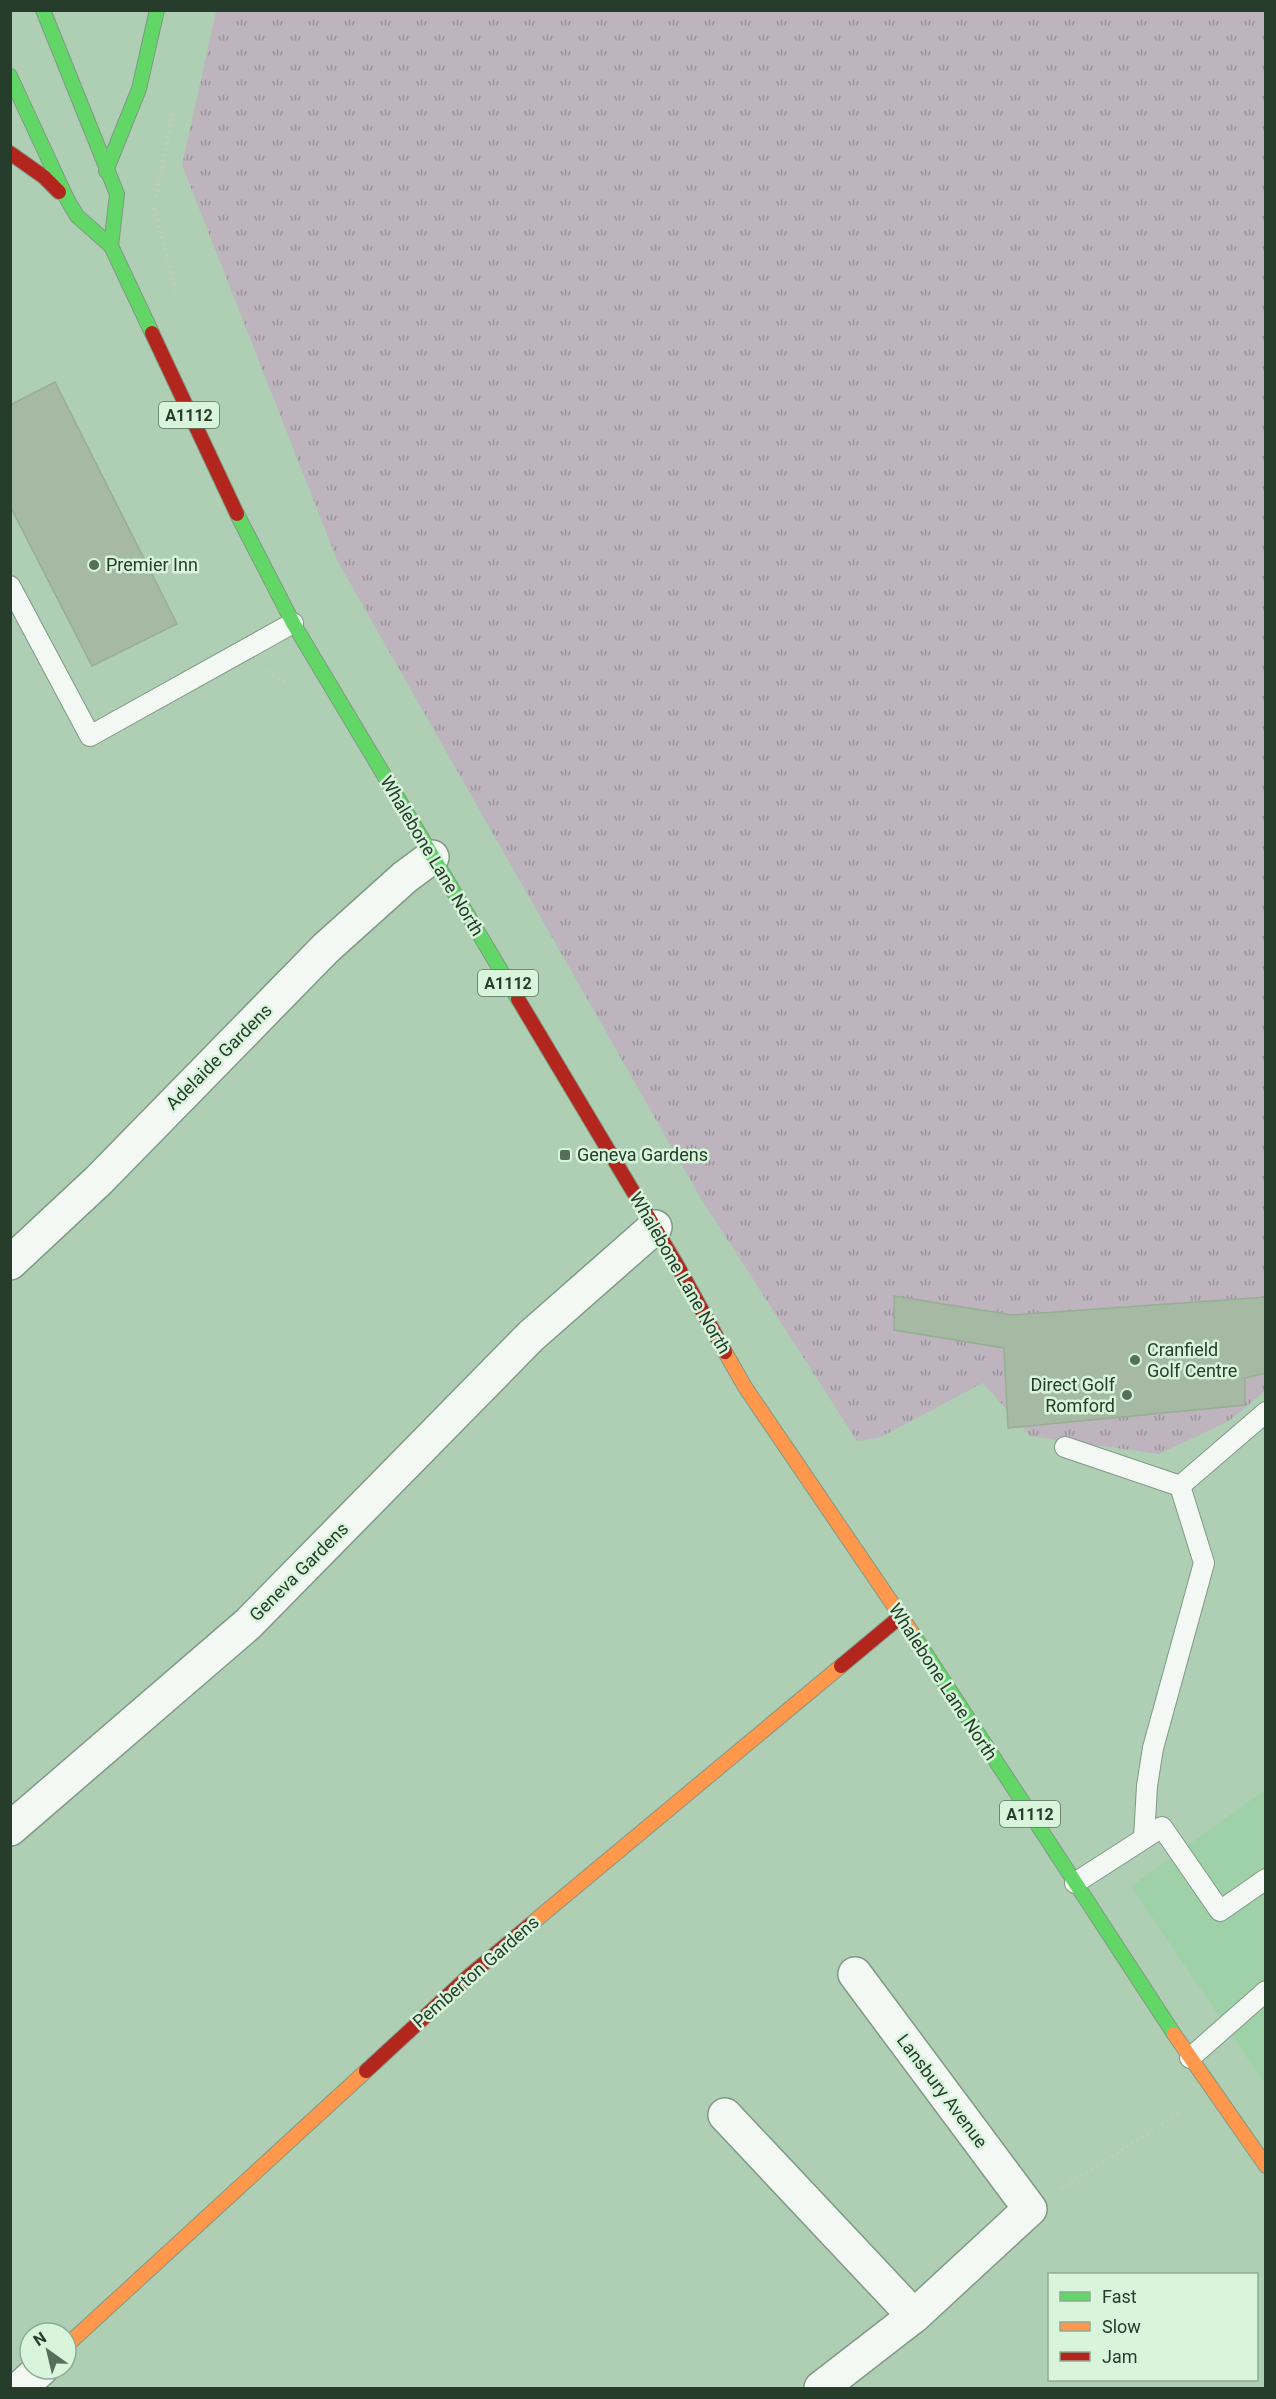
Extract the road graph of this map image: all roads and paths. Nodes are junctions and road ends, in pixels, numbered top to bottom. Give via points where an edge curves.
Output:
1 (43, 10) edge
2 (157, 10) edge
3 (10, 76) edge
4 (174, 106) dead end
5 (10, 153) edge
6 (106, 171) junction
7 (67, 199) junction
8 (111, 246) junction
9 (181, 304) dead end
10 (10, 586) edge
11 (293, 623) junction
12 (432, 857) junction
13 (655, 1227) junction
14 (16, 1247) edge
15 (1266, 1412) edge
16 (1065, 1447) dead end
17 (1180, 1486) junction
18 (901, 1616) junction
19 (10, 1829) edge
20 (1144, 1838) junction
21 (1266, 1879) edge
22 (1075, 1883) junction
23 (855, 1974) dead end
24 (1266, 1991) edge
25 (1190, 2058) junction
26 (1212, 2092) junction
27 (725, 2115) dead end
28 (1266, 2166) edge
29 (1030, 2209) junction
30 (914, 2316) junction
31 (78, 2335) edge
32 (10, 2380) edge
33 (19, 2388) edge
34 (821, 2388) edge

1 - 6 main road
2 - 6 main road via 139,89
3 - 7 main road, Whalebone Lane North / A1112
4 - 9 path via 154,206
5 - 7 main road, A1112
6 - 8 main road via 117,194
7 - 8 main road, Whalebone Lane North / A1112 via 77,216
8 - 11 main road, Whalebone Lane North / A1112 via 237,514
10 - 11 lane via 90,736
11 - 12 main road, Whalebone Lane North / A1112
12 - 13 main road, Whalebone Lane North / A1112
12 - 14 street, Adelaide Gardens via 326,948
13 - 18 main road, Whalebone Lane North / A1112 via 745,1387
13 - 19 street, Geneva Gardens via 531,1336 248,1624
15 - 17 lane
16 - 17 lane
17 - 20 lane via 1204,1563 1153,1748
18 - 22 main road, Whalebone Lane North / A1112
18 - 31 main road, Pemberton Gardens via 470,1974
20 - 21 lane via 1162,1827 1220,1911
20 - 22 lane
22 - 25 main road, Whalebone Lane North / A1112
23 - 29 street, Lansbury Avenue
24 - 25 lane
25 - 26 main road, Whalebone Lane North / A1112
26 - 28 main road, Whalebone Lane North / A1112
26 - 29 path
27 - 30 street
29 - 30 street
30 - 34 street
32 - 33 street

